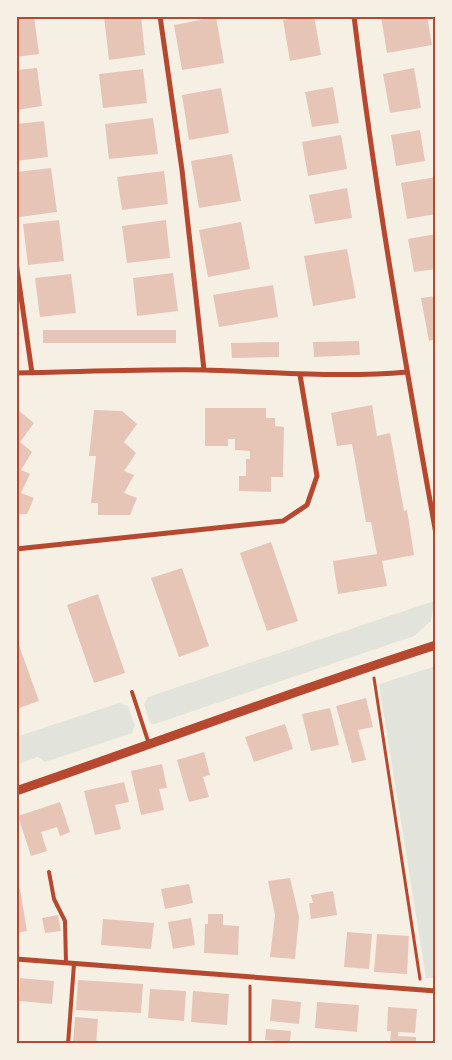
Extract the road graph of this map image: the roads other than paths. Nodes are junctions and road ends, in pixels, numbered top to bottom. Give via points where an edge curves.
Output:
1 (160, 16) edge
2 (354, 16) edge
3 (16, 262) edge
4 (204, 370) junction
5 (406, 372) junction
6 (16, 373) edge
7 (32, 373) junction
8 (300, 374) junction
9 (436, 534) edge
10 (16, 550) edge
11 (436, 645) edge
12 (132, 692) dead end
13 (149, 746) junction
14 (16, 791) edge
15 (48, 872) dead end
16 (16, 959) edge
17 (66, 964) junction
18 (74, 964) junction
19 (436, 991) edge
20 (68, 1044) edge

1 - 4 street via 182,170
2 - 5 street
3 - 7 street
4 - 7 street
4 - 8 street
5 - 8 street via 367,376
5 - 9 street
6 - 7 street
8 - 10 street via 317,476 307,505 283,521
11 - 13 street
12 - 13 lane
13 - 14 street
15 - 17 lane via 54,899 65,921
16 - 17 street
17 - 18 street
18 - 19 street
18 - 20 lane

